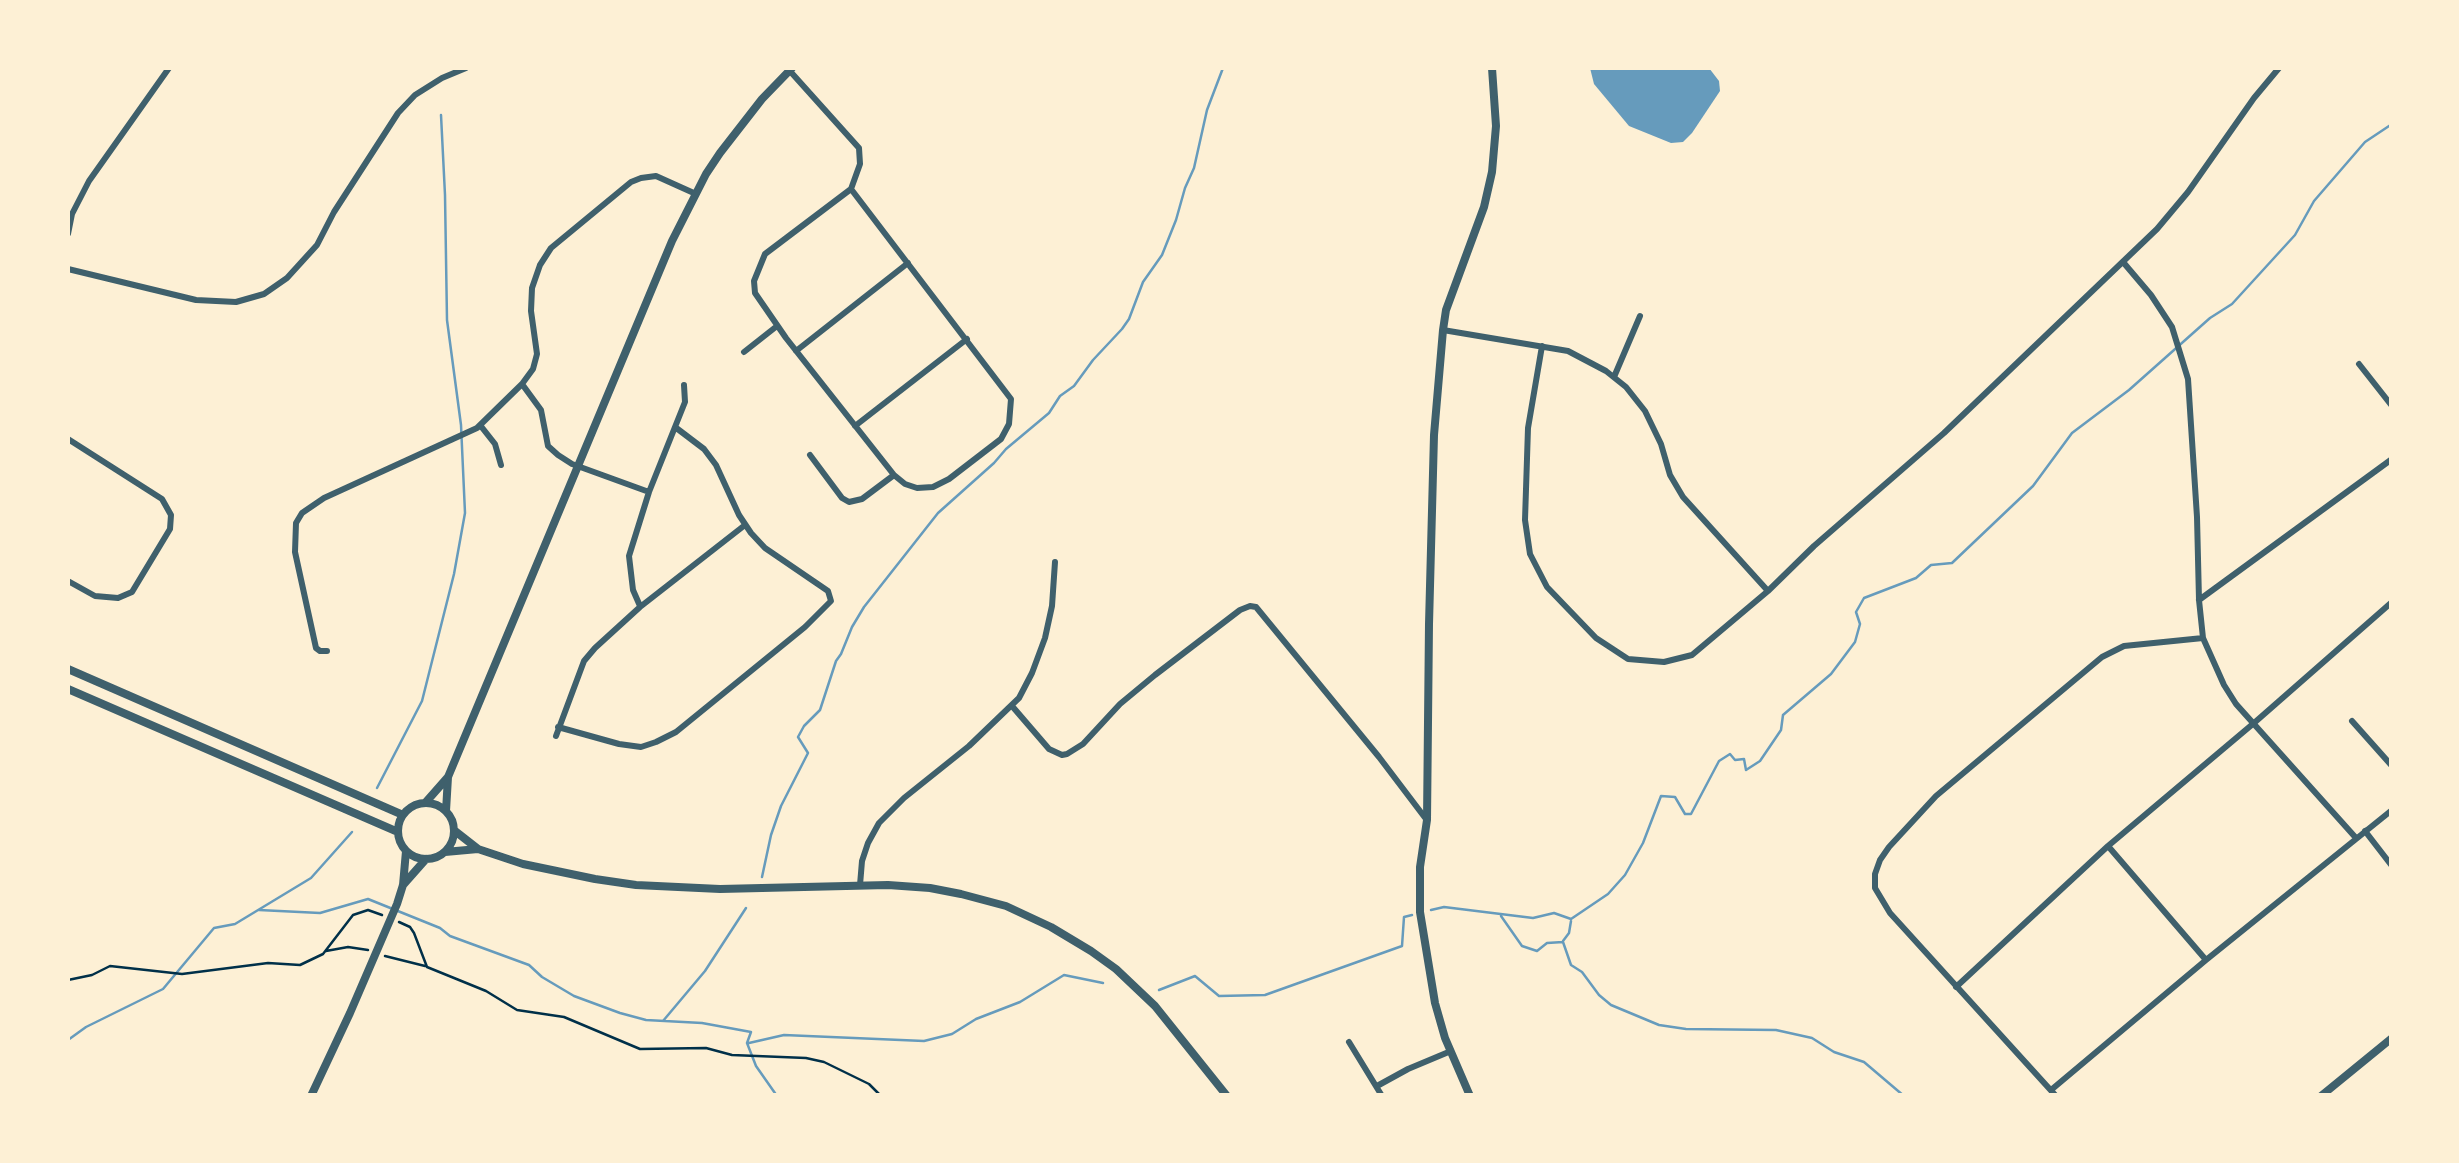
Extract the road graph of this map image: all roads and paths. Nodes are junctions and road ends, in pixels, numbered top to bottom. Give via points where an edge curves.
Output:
1 (169, 68) edge
2 (466, 68) edge
3 (1492, 68) edge
4 (2279, 68) edge
5 (791, 69) edge
6 (851, 189) junction
7 (696, 194) junction
8 (68, 234) edge
9 (2122, 262) junction
10 (908, 264) junction
11 (68, 269) edge
12 (1640, 316) dead end
13 (778, 326) junction
14 (1442, 330) junction
15 (967, 340) junction
16 (1542, 346) junction
17 (796, 351) junction
18 (744, 352) dead end
19 (2358, 364) dead end
20 (1614, 377) junction
21 (522, 384) junction
22 (684, 385) dead end
23 (2392, 406) edge
24 (480, 426) junction
25 (675, 426) junction
26 (855, 426) junction
27 (68, 439) edge
28 (810, 455) dead end
29 (2392, 458) edge
30 (578, 464) junction
31 (500, 465) dead end
32 (894, 476) junction
33 (649, 492) junction
34 (745, 524) junction
35 (1055, 562) dead end
36 (68, 581) edge
37 (1768, 591) junction
38 (2199, 600) junction
39 (2392, 602) edge
40 (640, 607) junction
41 (2203, 638) junction
42 (327, 651) dead end
43 (68, 669) edge
44 (68, 689) edge
45 (1012, 706) junction
46 (2352, 721) dead end
47 (2254, 722) junction
48 (2392, 766) edge
49 (448, 776) junction
50 (426, 802) junction
51 (446, 810) junction
52 (2392, 810) edge
53 (403, 815) junction
54 (1427, 820) junction
55 (455, 831) junction
56 (2365, 831) junction
57 (398, 832) junction
58 (2356, 838) junction
59 (2108, 846) junction
60 (478, 849) junction
61 (406, 850) junction
62 (445, 852) junction
63 (426, 859) junction
64 (2392, 866) edge
65 (403, 885) junction
66 (860, 885) junction
67 (2206, 960) junction
68 (68, 980) edge
69 (1956, 986) junction
70 (2392, 1038) edge
71 (1349, 1042) dead end
72 (1450, 1051) junction
73 (1377, 1086) junction
74 (2053, 1093) edge
75 (311, 1096) edge
76 (881, 1096) edge
77 (1227, 1096) edge
78 (1382, 1096) edge
79 (1470, 1096) edge
80 (2321, 1096) edge

1 - 8 street via 89,181
2 - 11 street via 398,113 317,245 264,294 236,302 196,300
3 - 14 street via 1492,172
4 - 9 street via 2188,192
5 - 6 street via 859,148
5 - 7 street via 735,133
6 - 10 street
6 - 13 street via 765,254 756,293
7 - 21 street via 656,176 641,178 551,248 532,288 537,354
7 - 30 street
9 - 37 street
9 - 38 street via 2172,328 2188,379
10 - 15 street
10 - 17 street
12 - 20 street
13 - 17 street
13 - 18 street
14 - 16 street
14 - 54 street
15 - 26 street
15 - 32 street via 1011,399 1001,439 933,487 917,488
16 - 20 street via 1568,351
16 - 37 street via 1528,428 1525,520 1530,554 1547,587 1596,638 1628,659 1664,662 1692,655
17 - 26 street
19 - 23 street
20 - 37 street via 1645,411 1683,498
21 - 24 street
21 - 30 street via 541,410 548,446
22 - 25 street
24 - 31 street via 495,444
24 - 42 street via 302,513 295,552 316,648
25 - 33 street
25 - 34 street via 716,465
26 - 32 street
27 - 36 street via 162,499 170,515 170,530 132,592 95,596
28 - 32 street via 849,502
29 - 38 street
30 - 33 street
30 - 49 street
33 - 40 street via 629,556
34 - 40 street
34 - 40 street via 765,548 828,591 831,600 821,612 656,742 641,747 557,732 584,661
35 - 45 street via 1045,638
38 - 41 street
39 - 47 street
41 - 47 street via 2224,685
41 - 69 street via 2124,646 2102,658 1936,796 1889,847 1875,888 1890,914
43 - 53 street
44 - 57 street
45 - 54 street via 1050,749 1067,754 1155,675 1240,610 1256,607
45 - 66 street via 880,823 862,861
46 - 48 street
47 - 58 street
47 - 59 street
49 - 50 street
49 - 51 street
50 - 51 street
50 - 53 street
51 - 55 street
52 - 56 street
53 - 57 street
54 - 72 street via 1420,912
55 - 60 street
55 - 62 street
56 - 58 street
56 - 64 street
57 - 61 street
58 - 67 street
59 - 67 street
59 - 69 street
60 - 62 street
60 - 66 street via 552,871 636,885
61 - 63 street
61 - 65 street
62 - 63 street
63 - 65 street
65 - 75 street
66 - 77 street via 930,888 1006,906 1092,951 1148,999
67 - 74 street
68 - 76 path via 110,966 182,974 307,963 323,954 352,916 368,910 410,927 427,967 518,1010 564,1017 640,1049 706,1048 824,1062
69 - 74 street
70 - 80 street
71 - 73 street
72 - 73 street
72 - 79 street
73 - 78 street

